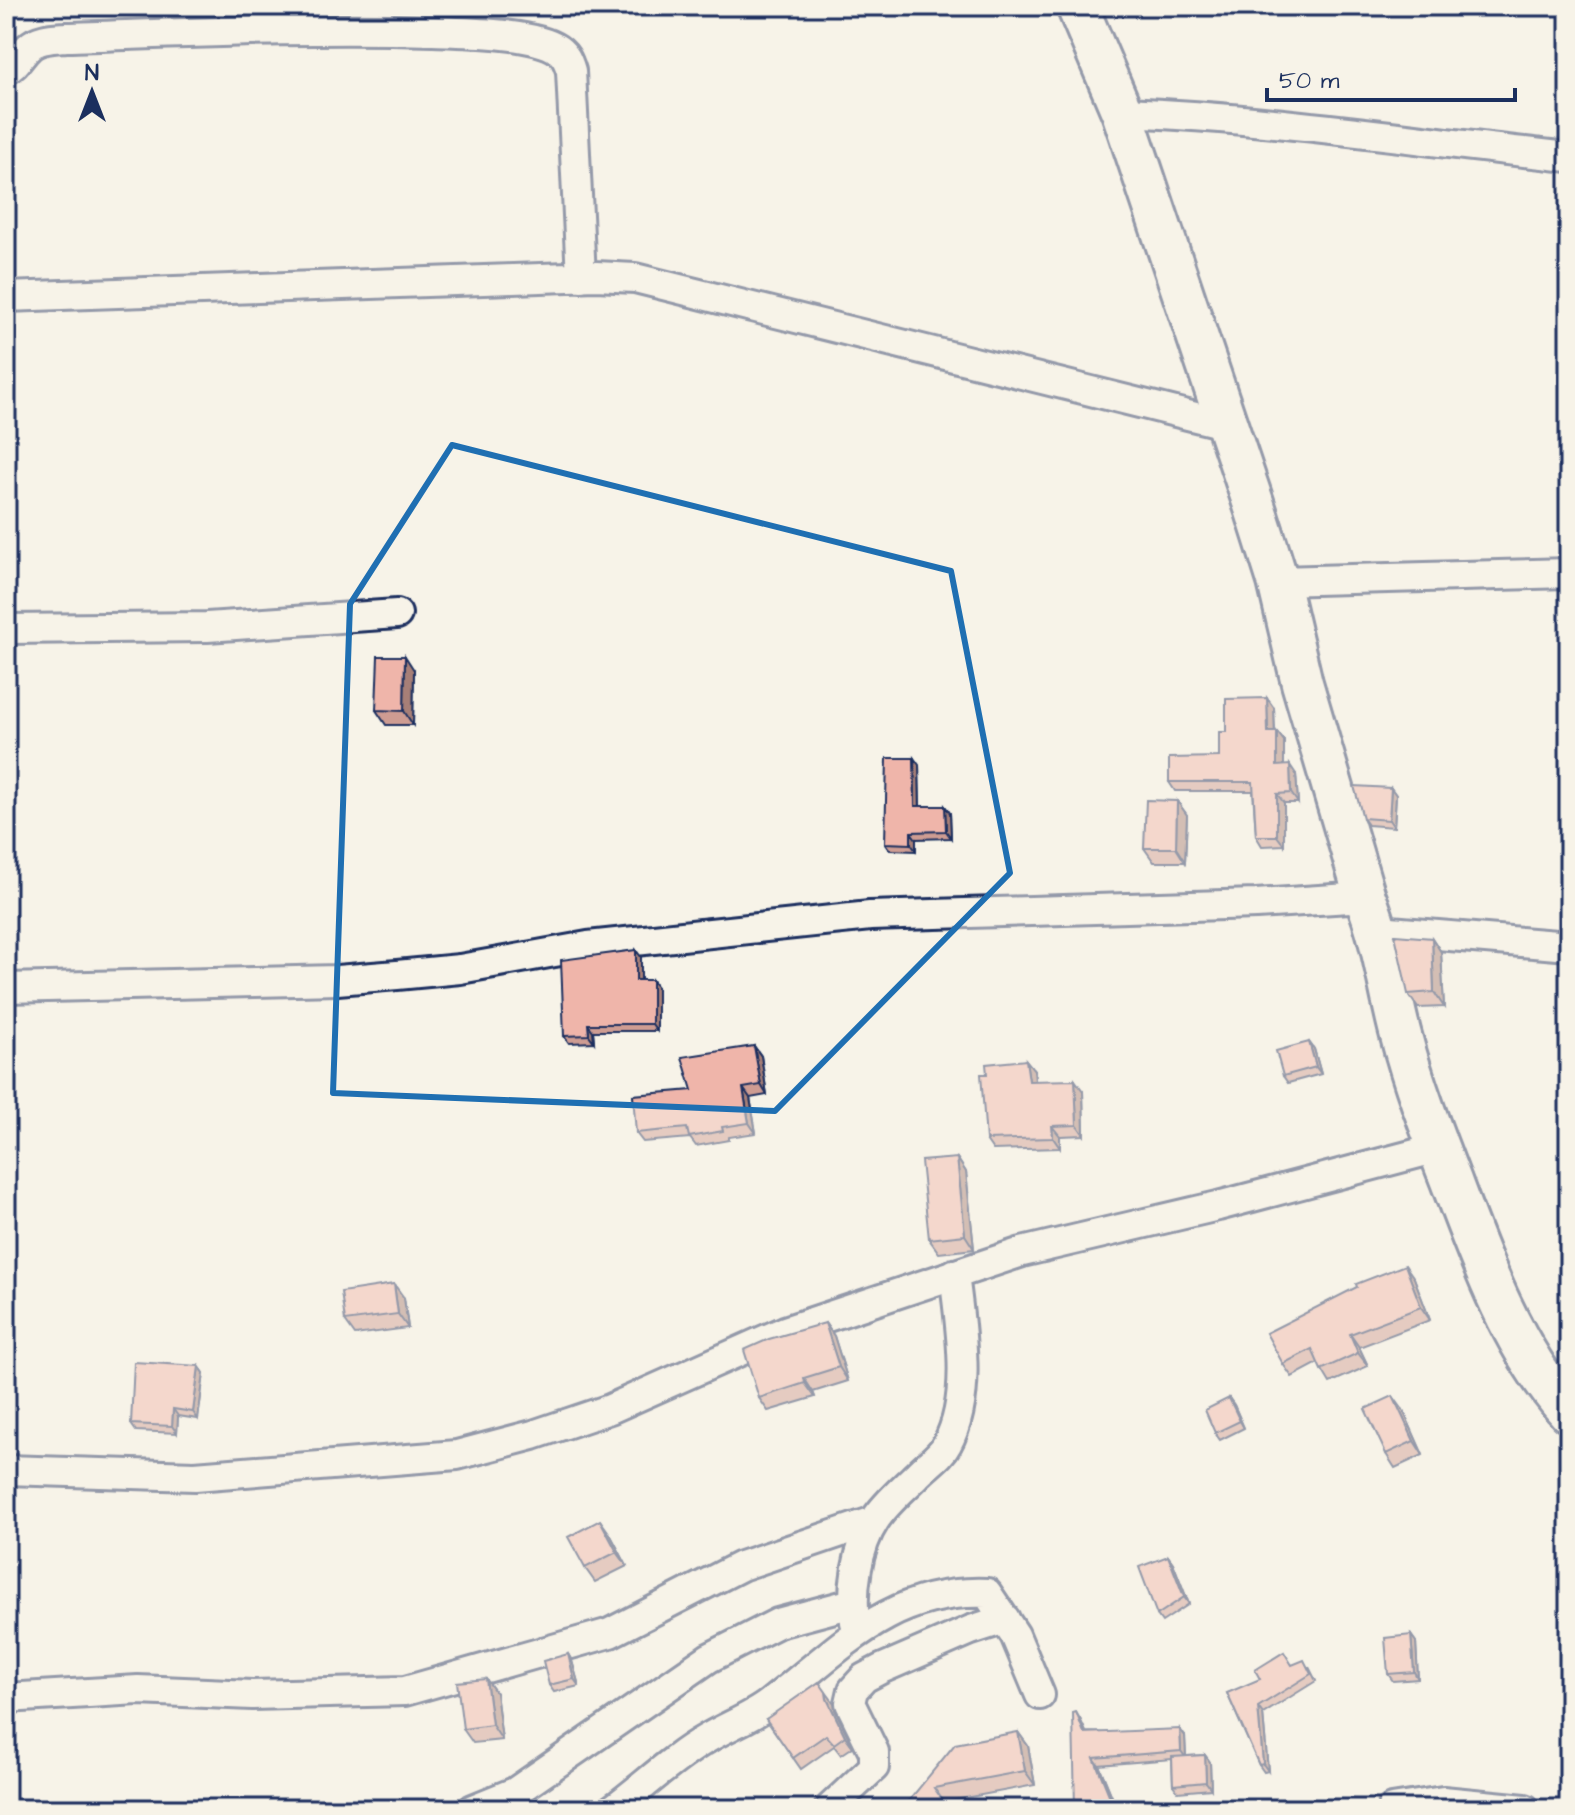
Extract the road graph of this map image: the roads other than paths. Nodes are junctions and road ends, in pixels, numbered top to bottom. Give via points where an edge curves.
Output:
1 (1077, 6) edge
2 (6, 70) edge
3 (1122, 112) junction
4 (1569, 157) edge
5 (581, 277) junction
6 (6, 297) edge
7 (1228, 425) junction
8 (1569, 573) edge
9 (1278, 581) junction
10 (397, 614) dead end
11 (6, 629) edge
12 (1371, 914) junction
13 (1569, 946) edge
14 (6, 988) edge
15 (1438, 1148) junction
16 (954, 1274) junction
17 (1569, 1412) edge
18 (6, 1470) edge
19 (874, 1521) junction
20 (853, 1603) junction
21 (1005, 1619) junction
22 (857, 1634) junction
23 (1040, 1695) dead end
24 (6, 1698) edge
25 (473, 1809) edge
26 (613, 1809) edge
27 (829, 1809) edge
28 (1392, 1809) edge
29 (1525, 1809) edge

1 - 3 street
2 - 5 street via 38,41 66,37 388,29 467,32 554,47 566,56 571,71
3 - 4 street via 1201,115
3 - 7 street
5 - 6 street
5 - 7 street via 635,278
7 - 9 street
8 - 9 street
9 - 12 street via 1302,683
10 - 11 street via 207,627
12 - 13 street
12 - 14 street via 1242,905 870,916 588,946 460,969 367,978
12 - 15 street via 1400,1031
15 - 16 street via 1022,1252
15 - 17 street via 1482,1265 1526,1350
16 - 18 street via 785,1331 610,1409 457,1455 195,1476
16 - 19 street via 962,1335 955,1427 946,1448
19 - 20 street via 861,1549
19 - 24 street via 741,1566 610,1633 405,1691 252,1695 138,1690
20 - 22 street
20 - 25 street via 778,1623 709,1658 515,1792
21 - 22 street via 987,1593 959,1592 913,1602
21 - 23 street
21 - 27 street via 864,1678 850,1703 874,1752 874,1767
22 - 26 street via 768,1705 704,1740
28 - 29 street via 1443,1801

